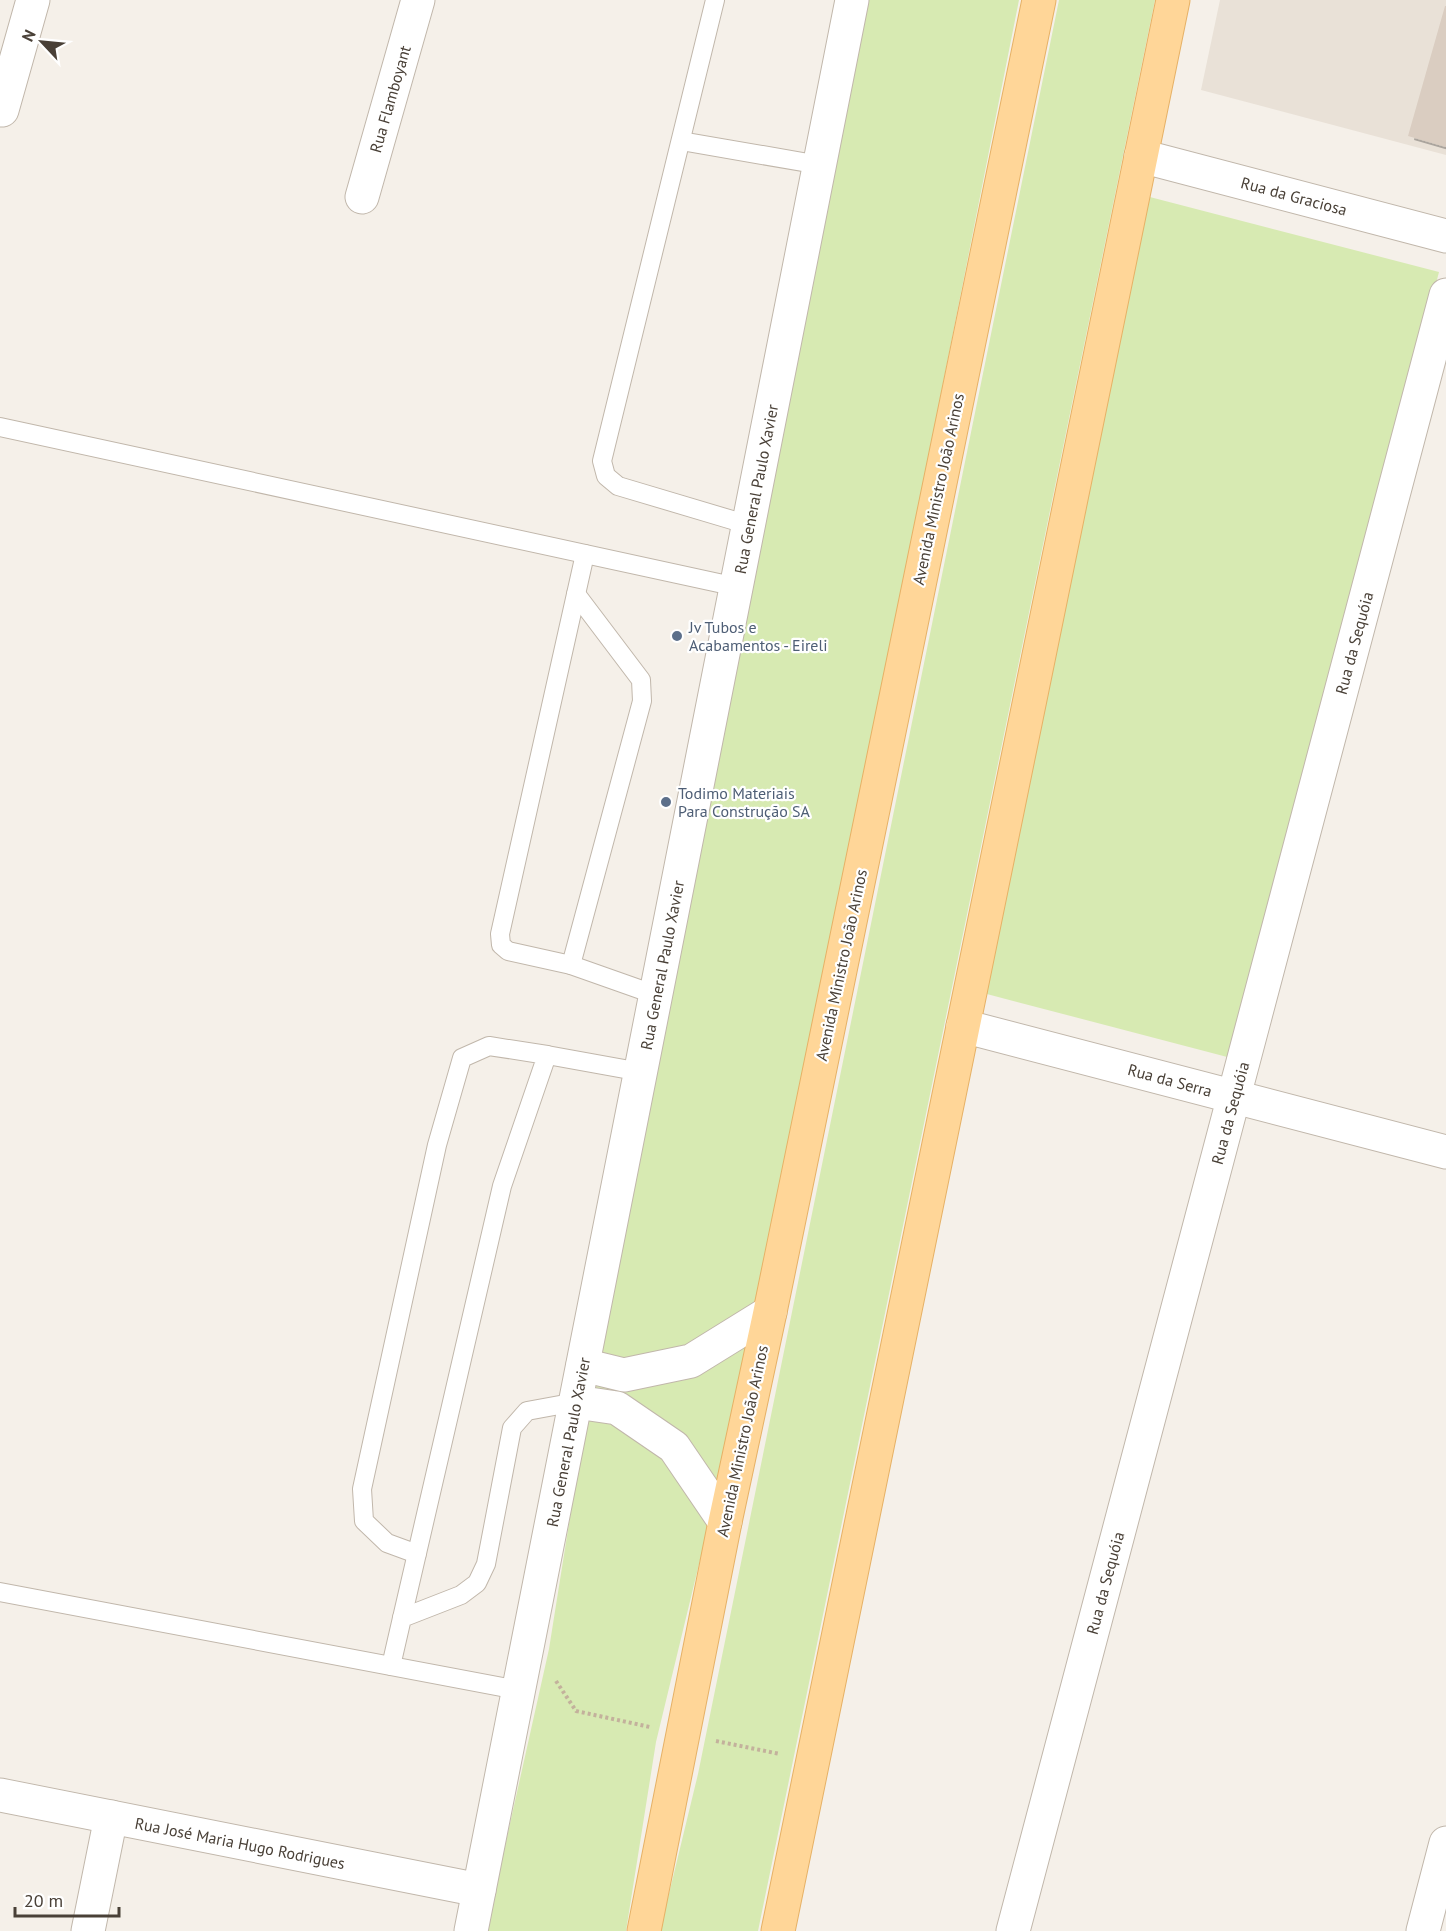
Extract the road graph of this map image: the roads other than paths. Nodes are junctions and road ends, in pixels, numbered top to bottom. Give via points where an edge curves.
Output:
1 (33, 0) edge
2 (418, 0) edge
3 (715, 0) edge
4 (852, 0) edge
5 (1039, 0) edge
6 (1173, 0) edge
7 (2, 110) edge
8 (681, 141) junction
9 (1141, 156) junction
10 (820, 165) junction
11 (362, 197) dead end
12 (1446, 236) edge
13 (1446, 295) edge
14 (0, 427) edge
15 (749, 525) junction
16 (585, 554) junction
17 (737, 586) junction
18 (576, 594) junction
19 (571, 965) junction
20 (656, 996) junction
21 (963, 1026) junction
22 (547, 1055) junction
23 (641, 1072) junction
24 (1234, 1097) junction
25 (1446, 1152) edge
26 (770, 1312) junction
27 (583, 1365) junction
28 (576, 1402) junction
29 (725, 1522) junction
30 (417, 1554) junction
31 (0, 1593) edge
32 (402, 1618) junction
33 (391, 1666) junction
34 (518, 1690) junction
35 (0, 1795) edge
36 (111, 1817) junction
37 (1446, 1843) edge
38 (479, 1890) junction
39 (88, 1931) edge
40 (471, 1931) edge
41 (644, 1931) edge
42 (778, 1931) edge
43 (1013, 1931) edge
44 (1423, 1931) edge

1 - 7 street
2 - 11 street, Rua Flamboyant
3 - 8 lane
4 - 10 street, Rua General Paulo Xavier
5 - 26 main road, Avenida Ministro João Arinos
6 - 9 main road
8 - 10 lane
8 - 15 lane via 602,461 606,476 618,486
9 - 12 street, Rua da Graciosa
9 - 21 main road
10 - 15 street, Rua General Paulo Xavier
13 - 24 street, Rua da Sequóia
14 - 16 lane
15 - 17 street, Rua General Paulo Xavier
16 - 17 lane
16 - 18 lane
17 - 20 street, Rua General Paulo Xavier
18 - 19 lane via 641,680 642,701
18 - 19 lane via 500,934 501,945 508,951
19 - 20 lane
20 - 23 street, Rua General Paulo Xavier
21 - 24 street, Rua da Serra
21 - 42 main road
22 - 23 lane
22 - 30 lane via 502,1186
22 - 30 lane via 489,1046 462,1058 437,1145 362,1489 364,1521 387,1543
23 - 27 street, Rua General Paulo Xavier
24 - 25 street, Rua da Serra
24 - 43 street, Rua da Sequóia
26 - 27 street via 692,1361 624,1376
26 - 29 main road, Avenida Ministro João Arinos
27 - 28 street, Rua General Paulo Xavier
28 - 29 street via 617,1408 674,1447
28 - 32 lane via 527,1411 512,1428 486,1564 477,1583 461,1594
28 - 34 street, Rua General Paulo Xavier
29 - 41 main road, Avenida Ministro João Arinos
30 - 32 lane
31 - 33 lane
32 - 33 lane
33 - 34 lane
34 - 38 street, Rua General Paulo Xavier
35 - 36 street, Rua José Maria Hugo Rodrigues
36 - 38 street, Rua José Maria Hugo Rodrigues
36 - 39 street
37 - 44 street
38 - 40 street, Rua General Paulo Xavier

